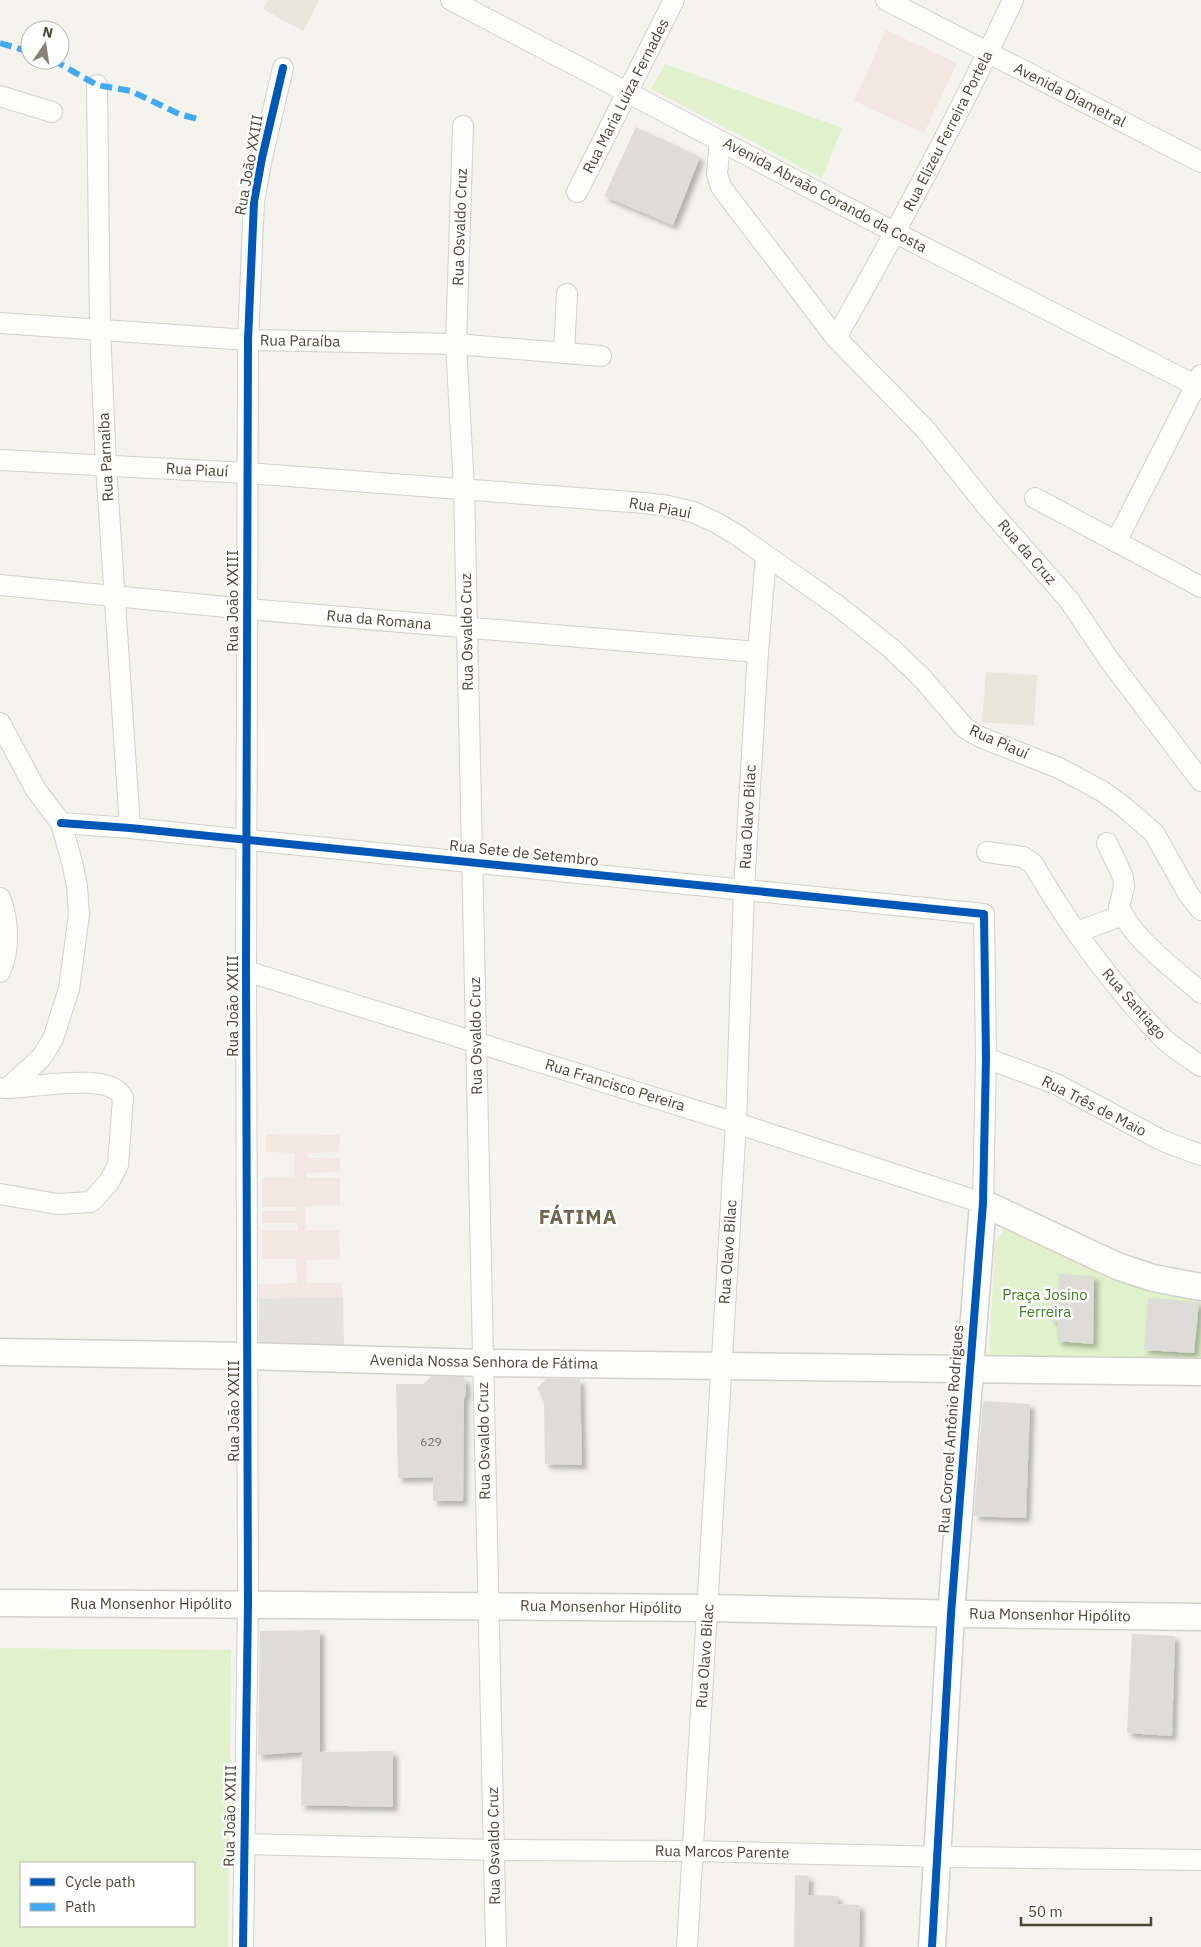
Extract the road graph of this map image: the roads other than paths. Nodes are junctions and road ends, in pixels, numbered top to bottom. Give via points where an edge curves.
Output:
1 (451, 0) edge
2 (674, 0) edge
3 (886, 0) edge
4 (1013, 0) edge
5 (988, 52) junction
6 (283, 68) dead end
7 (97, 84) dead end
8 (627, 92) junction
9 (0, 96) edge
10 (52, 112) dead end
11 (463, 126) dead end
12 (720, 140) junction
13 (1201, 162) edge
14 (578, 192) dead end
15 (896, 233) junction
16 (567, 294) dead end
17 (0, 323) edge
18 (100, 329) junction
19 (836, 338) junction
20 (248, 340) junction
21 (456, 344) junction
22 (564, 353) junction
23 (601, 356) dead end
24 (1199, 382) edge
25 (0, 460) edge
26 (106, 466) junction
27 (247, 473) junction
28 (464, 488) junction
29 (1035, 498) dead end
30 (1116, 542) junction
31 (766, 556) junction
32 (0, 585) edge
33 (1201, 588) edge
34 (115, 596) junction
35 (247, 609) junction
36 (467, 628) junction
37 (758, 652) junction
38 (0, 723) edge
39 (1201, 781) edge
40 (61, 823) junction
41 (130, 828) junction
42 (247, 840) junction
43 (1106, 843) dead end
44 (987, 852) dead end
45 (471, 862) junction
46 (744, 889) junction
47 (0, 898) edge
48 (1201, 910) edge
49 (984, 914) joint
50 (1123, 915) junction
51 (1077, 932) junction
52 (0, 972) edge
53 (246, 972) junction
54 (1201, 993) edge
55 (477, 1042) junction
56 (986, 1058) junction
57 (1201, 1066) edge
58 (4, 1088) edge
59 (736, 1123) junction
60 (1201, 1155) edge
61 (0, 1194) edge
62 (983, 1203) junction
63 (1201, 1287) edge
64 (0, 1352) edge
65 (248, 1356) junction
66 (482, 1363) junction
67 (721, 1365) junction
68 (969, 1368) junction
69 (1201, 1372) edge
70 (0, 1603) edge
71 (248, 1605) junction
72 (488, 1606) junction
73 (708, 1608) junction
74 (951, 1614) junction
75 (1201, 1616) edge
76 (243, 1844) junction
77 (495, 1850) junction
78 (693, 1851) junction
79 (938, 1857) junction
80 (1201, 1860) edge
81 (243, 1947) edge
82 (496, 1947) edge
83 (687, 1947) edge
84 (932, 1947) edge

1 - 8 street, Avenida Abraão Corando da Costa
2 - 8 street, Rua Maria Luiza Fernades
3 - 5 street, Avenida Diametral
4 - 5 street, Rua Elizeu Ferreira Portela
5 - 13 street, Avenida Diametral
5 - 15 street, Rua Elizeu Ferreira Portela
6 - 20 street, Rua João XXIII via 254,202
7 - 18 street, Rua Parnaíba
8 - 12 street, Avenida Abraão Corando da Costa
8 - 14 street, Rua Maria Luiza Fernades
9 - 10 street
11 - 21 street, Rua Osvaldo Cruz
12 - 15 street, Avenida Abraão Corando da Costa
12 - 19 street, Rua da Cruz via 717,174 722,187
15 - 19 street, Rua Elizeu Ferreira Portela
15 - 24 street, Avenida Abraão Corando da Costa
16 - 22 street
17 - 18 street, Rua Paraíba
18 - 20 street, Rua Paraíba
18 - 26 street, Rua Parnaíba
19 - 39 street, Rua da Cruz via 925,429 989,509 1069,600 1110,661
20 - 21 street, Rua Paraíba
20 - 27 street, Rua João XXIII
21 - 22 street, Rua Paraíba
21 - 28 street, Rua Osvaldo Cruz
22 - 23 street, Rua Paraíba
24 - 30 street
25 - 26 street, Rua Piauí
26 - 27 street, Rua Piauí
26 - 34 street, Rua Parnaíba
27 - 28 street, Rua Piauí
27 - 35 street, Rua João XXIII
28 - 31 street, Rua Piauí via 668,506 693,512 717,523
28 - 36 street, Rua Osvaldo Cruz
29 - 30 street
30 - 33 street
31 - 37 street, Rua Olavo Bilac
31 - 48 street, Rua Piauí via 838,606 892,649 965,728 1059,768 1124,807 1154,833 1189,896
32 - 34 street, Rua da Romana
34 - 35 street, Rua da Romana
34 - 41 street, Rua Parnaíba
35 - 36 street, Rua da Romana
35 - 42 street, Rua João XXIII
36 - 37 street, Rua da Romana
36 - 45 street, Rua Osvaldo Cruz
37 - 46 street, Rua Olavo Bilac
38 - 40 street via 36,790
40 - 41 street, Rua Sete de Setembro
40 - 58 street via 77,886 79,915 69,989 53,1038 41,1058
41 - 42 street, Rua Sete de Setembro
42 - 45 street, Rua Sete de Setembro
42 - 53 street, Rua João XXIII
43 - 50 street via 1123,877 1124,888 1118,907
44 - 51 street, Rua Santiago via 1023,857 1034,864
45 - 46 street, Rua Sete de Setembro
45 - 55 street, Rua Osvaldo Cruz
46 - 49 street, Rua Sete de Setembro
46 - 59 street, Rua Olavo Bilac
47 - 52 street via 5,910 7,938
49 - 56 street, Rua Coronel Antônio Rodrigues
50 - 51 street
50 - 54 street via 1142,939
51 - 57 street, Rua Santiago via 1112,980 1166,1040
53 - 55 street, Rua Francisco Pereira
53 - 65 street, Rua João XXIII
55 - 59 street, Rua Francisco Pereira
55 - 66 street, Rua Osvaldo Cruz
56 - 60 street, Rua Três de Maio via 1056,1084 1163,1141
56 - 62 street, Rua Coronel Antônio Rodrigues
58 - 61 street via 90,1082 116,1088 124,1098 118,1165 109,1182 91,1202 57,1204
59 - 62 street, Rua Francisco Pereira
59 - 67 street, Rua Olavo Bilac
62 - 63 street via 1117,1266 1153,1278
62 - 68 street, Rua Coronel Antônio Rodrigues
64 - 65 street, Avenida Nossa Senhora de Fátima
65 - 66 street, Avenida Nossa Senhora de Fátima
65 - 71 street, Rua João XXIII
66 - 67 street, Avenida Nossa Senhora de Fátima
66 - 72 street, Rua Osvaldo Cruz
67 - 68 street, Avenida Nossa Senhora de Fátima
67 - 73 street, Rua Olavo Bilac
68 - 69 street
68 - 74 street, Rua Coronel Antônio Rodrigues
70 - 71 street, Rua Monsenhor Hipólito
71 - 72 street, Rua Monsenhor Hipólito
71 - 76 street, Rua João XXIII
72 - 73 street, Rua Monsenhor Hipólito
72 - 77 street, Rua Osvaldo Cruz
73 - 74 street, Rua Monsenhor Hipólito
73 - 78 street, Rua Olavo Bilac
74 - 75 street, Rua Monsenhor Hipólito
74 - 79 street, Rua Coronel Antônio Rodrigues
76 - 77 street, Rua Marcos Parente
76 - 81 street, Rua João XXIII
77 - 78 street, Rua Marcos Parente
77 - 82 street, Rua Osvaldo Cruz
78 - 79 street, Rua Marcos Parente
78 - 83 street, Rua Olavo Bilac
79 - 80 street, Rua Marcos Parente
79 - 84 street, Rua Coronel Antônio Rodrigues

